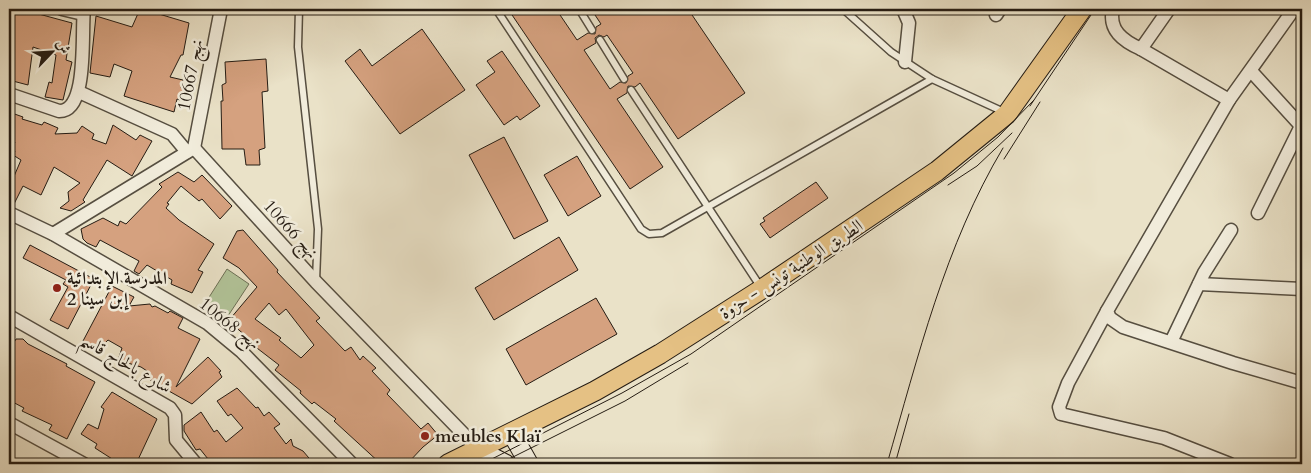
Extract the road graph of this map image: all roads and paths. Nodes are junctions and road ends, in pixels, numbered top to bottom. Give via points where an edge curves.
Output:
1 (62, 9) edge
2 (221, 9) edge
3 (299, 9) edge
4 (496, 9) edge
5 (579, 9) edge
6 (842, 9) edge
7 (903, 9) edge
8 (1082, 9) edge
9 (1113, 9) edge
10 (1170, 9) edge
11 (1292, 9) edge
12 (84, 12) edge
13 (592, 30) dead end
14 (600, 40) dead end
15 (1141, 48) junction
16 (905, 62) junction
17 (1251, 72) junction
18 (624, 79) dead end
19 (932, 80) junction
20 (631, 90) dead end
21 (79, 92) junction
22 (9, 94) edge
23 (1229, 100) junction
24 (1007, 114) junction
25 (1302, 127) edge
26 (191, 150) junction
27 (708, 207) junction
28 (9, 213) edge
29 (1258, 213) dead end
30 (1231, 230) dead end
31 (53, 234) junction
32 (316, 282) junction
33 (1199, 284) junction
34 (1302, 289) edge
35 (762, 290) junction
36 (1107, 311) junction
37 (9, 316) edge
38 (1171, 342) junction
39 (1302, 383) edge
40 (9, 423) edge
41 (512, 434) junction
42 (478, 450) junction
43 (84, 464) edge
44 (196, 464) edge
45 (352, 464) edge
46 (448, 464) edge
47 (506, 464) edge
48 (529, 464) edge
49 (1230, 464) edge

1 - 12 street
2 - 26 street, نهج 10667
3 - 32 lane via 298,48 318,229
4 - 27 lane via 641,229 649,234 662,232
5 - 13 lane
6 - 16 lane
7 - 16 street via 909,23
8 - 24 main road, الطريق الوطنية تونس - حزوة
9 - 15 street via 1114,29 1121,37
10 - 15 street
11 - 17 street
12 - 21 street
14 - 18 lane
15 - 23 street
16 - 19 lane
17 - 23 street
17 - 25 street
19 - 24 lane
19 - 27 lane
20 - 27 lane
21 - 22 street via 70,110 59,111
21 - 26 street, نهج 10667 via 172,134
23 - 36 street
24 - 35 main road, الطريق الوطنية تونس - حزوة via 937,171
25 - 29 street
26 - 31 street
26 - 32 street, نهج 10666
27 - 35 lane
28 - 31 street, نهج 10668
30 - 33 street
31 - 45 street, نهج 10668 via 207,323 242,352
32 - 42 street, نهج 10666
33 - 34 street
33 - 38 street
35 - 41 main road, الطريق الوطنية تونس - حزوة via 652,358
36 - 38 street via 1123,328
36 - 49 street via 1068,383 1059,407 1061,414 1164,438
37 - 44 street, شارع بالحاج قاسم via 170,408 175,415 176,440
38 - 39 street
40 - 43 street
41 - 42 main road, الطريق الوطنية تونس - حزوة
41 - 48 main road
42 - 46 main road, الطريق الوطنية تونس - حزوة
42 - 47 main road

